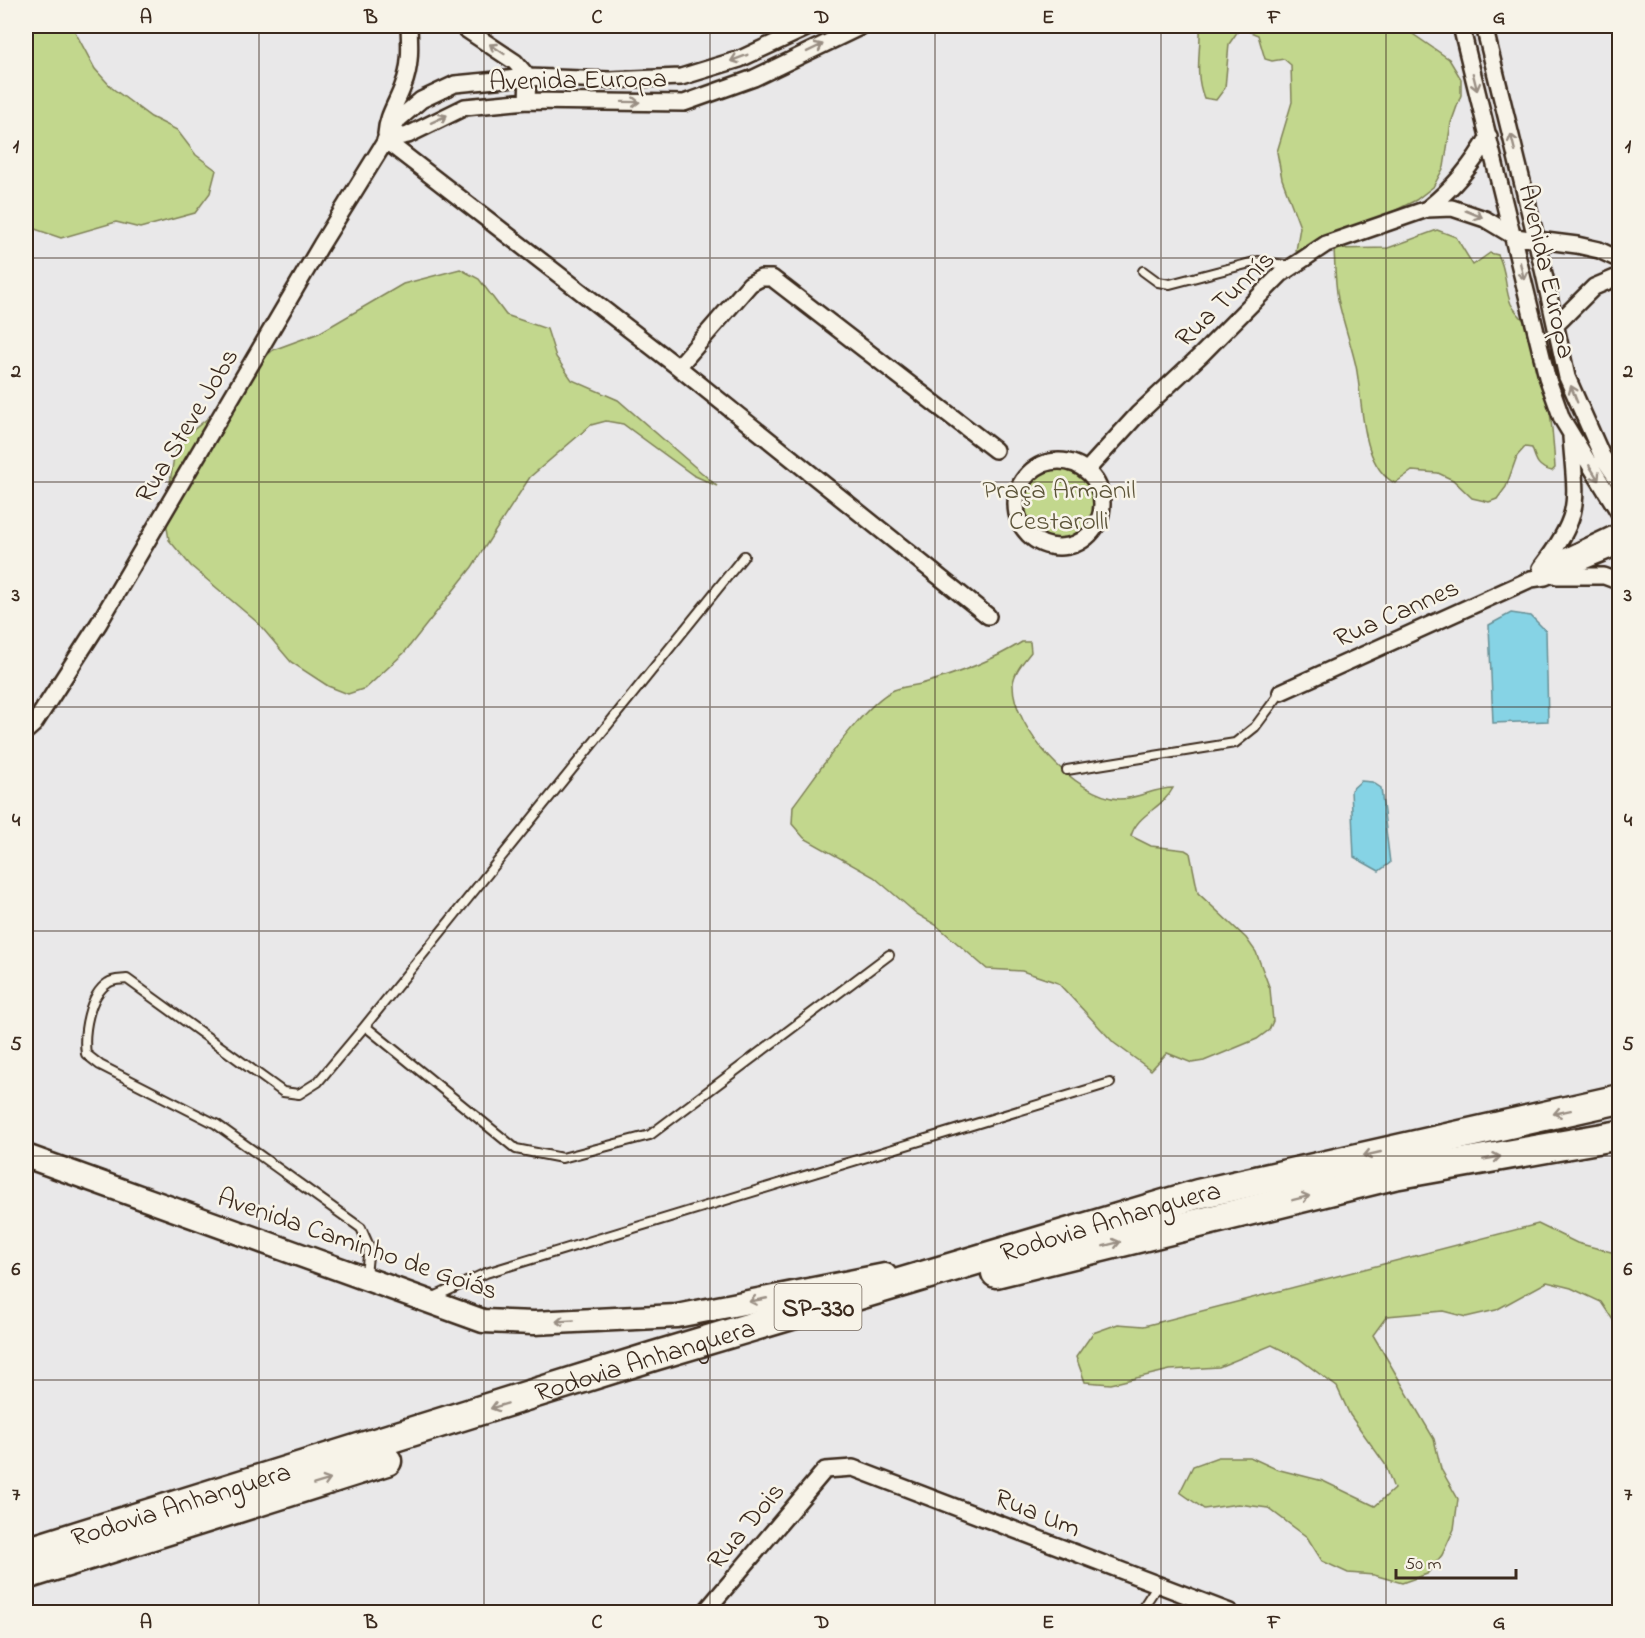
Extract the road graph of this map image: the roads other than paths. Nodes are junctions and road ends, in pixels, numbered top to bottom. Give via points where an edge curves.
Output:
1 (409, 26) edge
2 (462, 26) edge
3 (811, 26) edge
4 (862, 26) edge
5 (1461, 26) edge
6 (1484, 26) edge
7 (528, 77) junction
8 (527, 102) junction
9 (1489, 136) junction
10 (385, 140) junction
11 (1427, 209) junction
12 (1515, 237) junction
13 (1536, 238) junction
14 (1620, 260) edge
15 (1292, 266) junction
16 (1143, 272) dead end
17 (1620, 276) edge
18 (1556, 325) junction
19 (678, 367) junction
20 (1570, 434) junction
21 (995, 450) dead end
22 (1602, 456) junction
23 (1620, 464) edge
24 (1087, 470) junction
25 (1620, 483) edge
26 (1620, 514) edge
27 (1620, 531) edge
28 (1620, 546) edge
29 (744, 556) dead end
30 (1539, 575) junction
31 (1620, 582) edge
32 (988, 616) dead end
33 (1281, 692) joint
34 (26, 731) edge
35 (1067, 770) dead end
36 (889, 955) dead end
37 (365, 1026) junction
38 (1110, 1083) dead end
39 (1620, 1099) edge
40 (1620, 1135) edge
41 (26, 1156) edge
42 (1001, 1252) junction
43 (366, 1279) junction
44 (425, 1301) junction
45 (825, 1470) joint
46 (26, 1552) edge
47 (26, 1575) edge
48 (1157, 1586) junction
49 (705, 1612) edge
50 (1140, 1612) edge
51 (1230, 1612) edge

1 - 10 street via 411,53 404,84 387,121
7 -> 2 street via 515,62
3 -> 7 street, Avenida Europa via 740,59 681,77
8 -> 4 street, Avenida Europa via 684,103 754,78
5 -> 9 street, Avenida Europa
13 -> 6 street, Avenida Europa
7 - 8 street
7 - 10 street, Avenida Europa via 455,84 421,100 399,119
10 -> 8 street, Avenida Europa via 408,135 465,107
9 - 11 street via 1470,169
9 - 12 street, Avenida Europa
10 - 19 street
10 - 34 street, Rua Steve Jobs via 99,624
11 -> 12 street via 1466,210
11 - 15 street, Rua Tunnís via 1326,244
12 - 13 street
12 -> 20 street, Avenida Europa via 1547,377
13 - 14 street via 1599,250
13 - 18 street, Avenida Europa
15 - 16 lane via 1258,261 1170,284 1158,282
15 - 24 street, Rua Tunnís via 1138,414
17 - 18 street via 1594,287
22 -> 18 street, Avenida Europa via 1567,377
19 - 21 street via 750,284 772,278
19 - 32 street
20 - 22 street
20 -> 26 street, Avenida Europa
20 - 30 street via 1575,509 1564,538
22 - 23 street
22 - 25 street, Avenida Europa
24 - 24 street via 1060,460 1046,462 1024,479 1016,506 1027,532 1038,541 1065,547 1090,534 1098,522 1102,494
27 - 30 street, Rua Cannes
28 - 30 street, Rua Cannes
29 - 37 lane
30 - 31 street via 1604,576
30 - 33 street, Rua Cannes
33 - 35 lane via 1255,727 1234,743
36 - 37 lane via 650,1135 562,1158 516,1149
37 - 43 lane via 318,1082 299,1094 283,1092 127,979 110,981 98,992 83,1038 86,1054 100,1065 216,1124 361,1228 369,1246
38 - 44 lane via 486,1274
39 -> 42 highway, Rodovia Anhanguera / SP-330 via 1198,1194
47 -> 40 highway, Rodovia Anhanguera / SP-330 via 659,1374 1007,1270 1394,1175
41 - 43 main road, Avenida Caminho de Goiás
42 -> 44 main road, Avenida Caminho de Goiás via 677,1316 534,1323 483,1321
42 -> 46 highway, Rodovia Anhanguera / SP-330
43 - 44 main road, Avenida Caminho de Goiás
45 - 48 street, Rua Um via 853,1468
45 - 49 street, Rua Dois
48 - 50 lane
48 - 51 street, Rua Um

